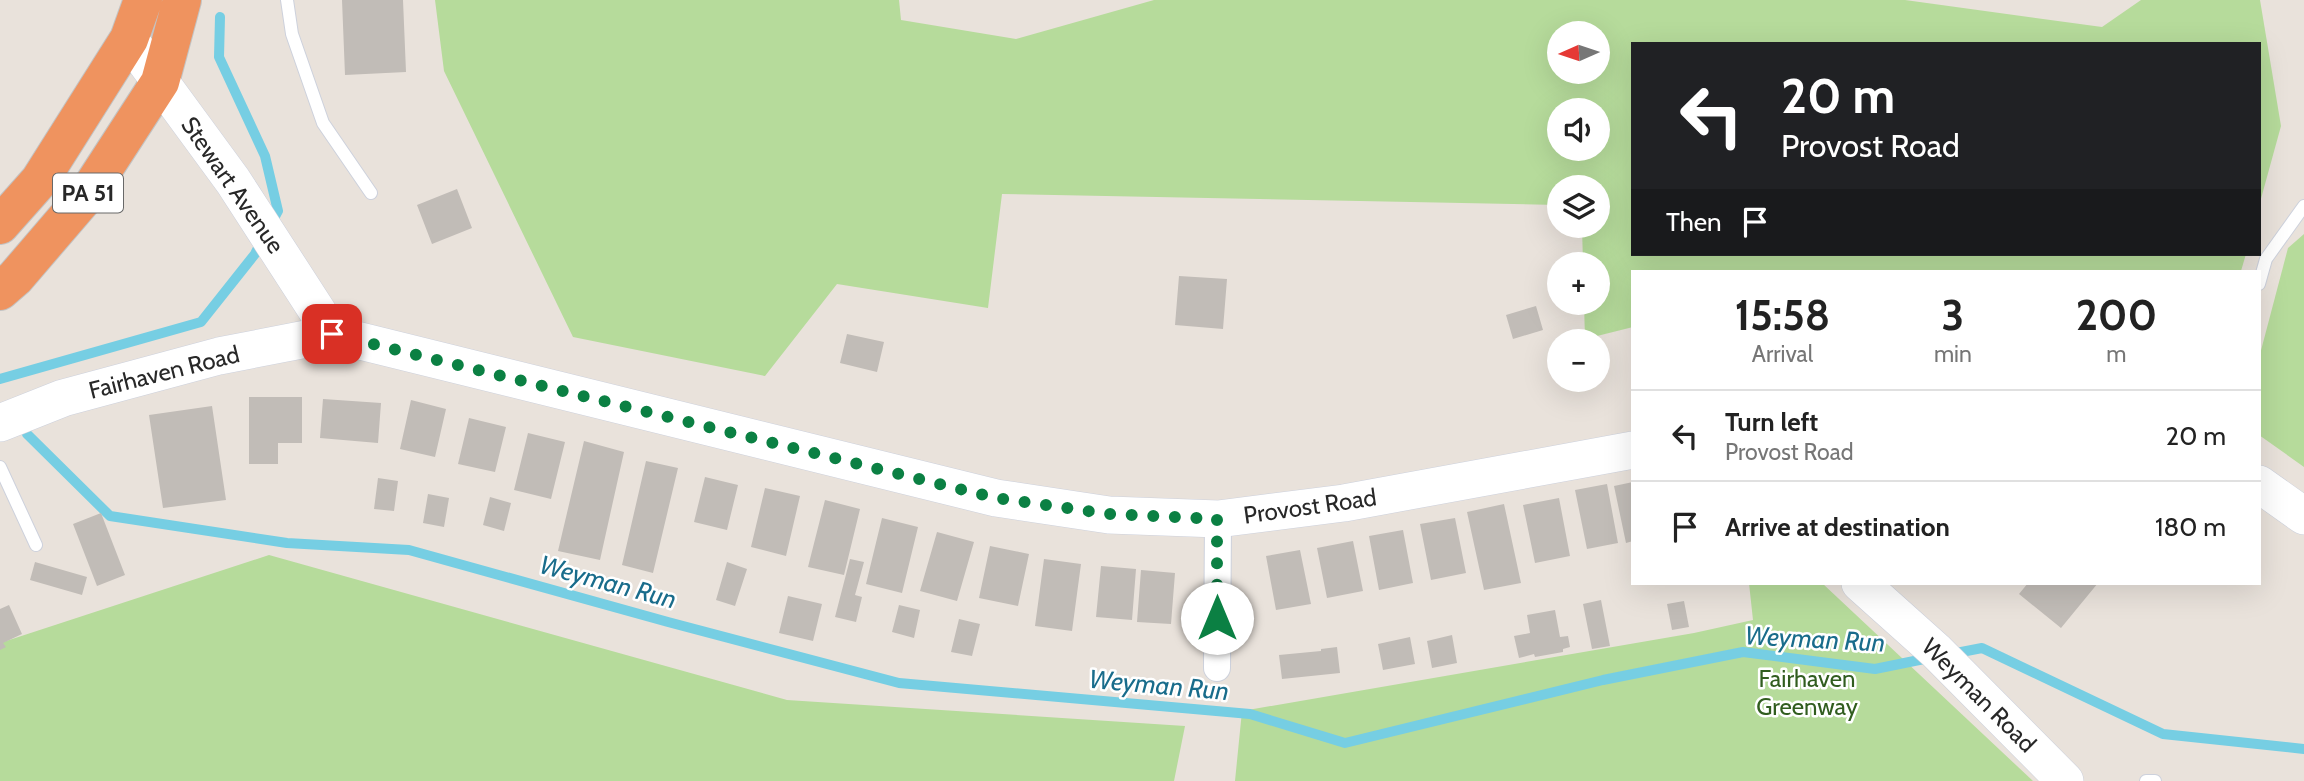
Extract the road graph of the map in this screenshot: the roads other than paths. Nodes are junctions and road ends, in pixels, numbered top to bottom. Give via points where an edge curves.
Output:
1 (143, 0) edge
2 (182, 0) edge
3 (287, 0) edge
4 (129, 39) junction
5 (160, 82) junction
6 (371, 193) dead end
7 (2304, 206) edge
8 (0, 225) edge
9 (2261, 277) edge
10 (0, 291) edge
11 (332, 334) junction
12 (0, 423) edge
13 (1631, 450) edge
14 (0, 467) edge
15 (2261, 485) edge
16 (2304, 516) edge
17 (1217, 519) junction
18 (36, 545) dead end
19 (1870, 588) edge
20 (1217, 668) dead end
21 (2065, 781) edge
22 (2146, 781) edge
23 (2155, 781) edge

1 - 4 highway, PA 51
2 - 5 highway, PA 51
3 - 6 lane via 292,34 323,122
4 - 5 street, Stewart Avenue
4 - 8 highway, PA 51 via 40,180
5 - 10 highway, PA 51 via 88,193
5 - 11 street, Stewart Avenue via 233,181
7 - 9 lane via 2266,259
11 - 12 street, Fairhaven Road via 206,360 64,398
11 - 17 street, Provost Road via 996,498 1109,514
13 - 17 street, Provost Road via 1344,503
14 - 18 lane
15 - 16 street
17 - 20 street
19 - 21 street, Weyman Road
22 - 23 lane

